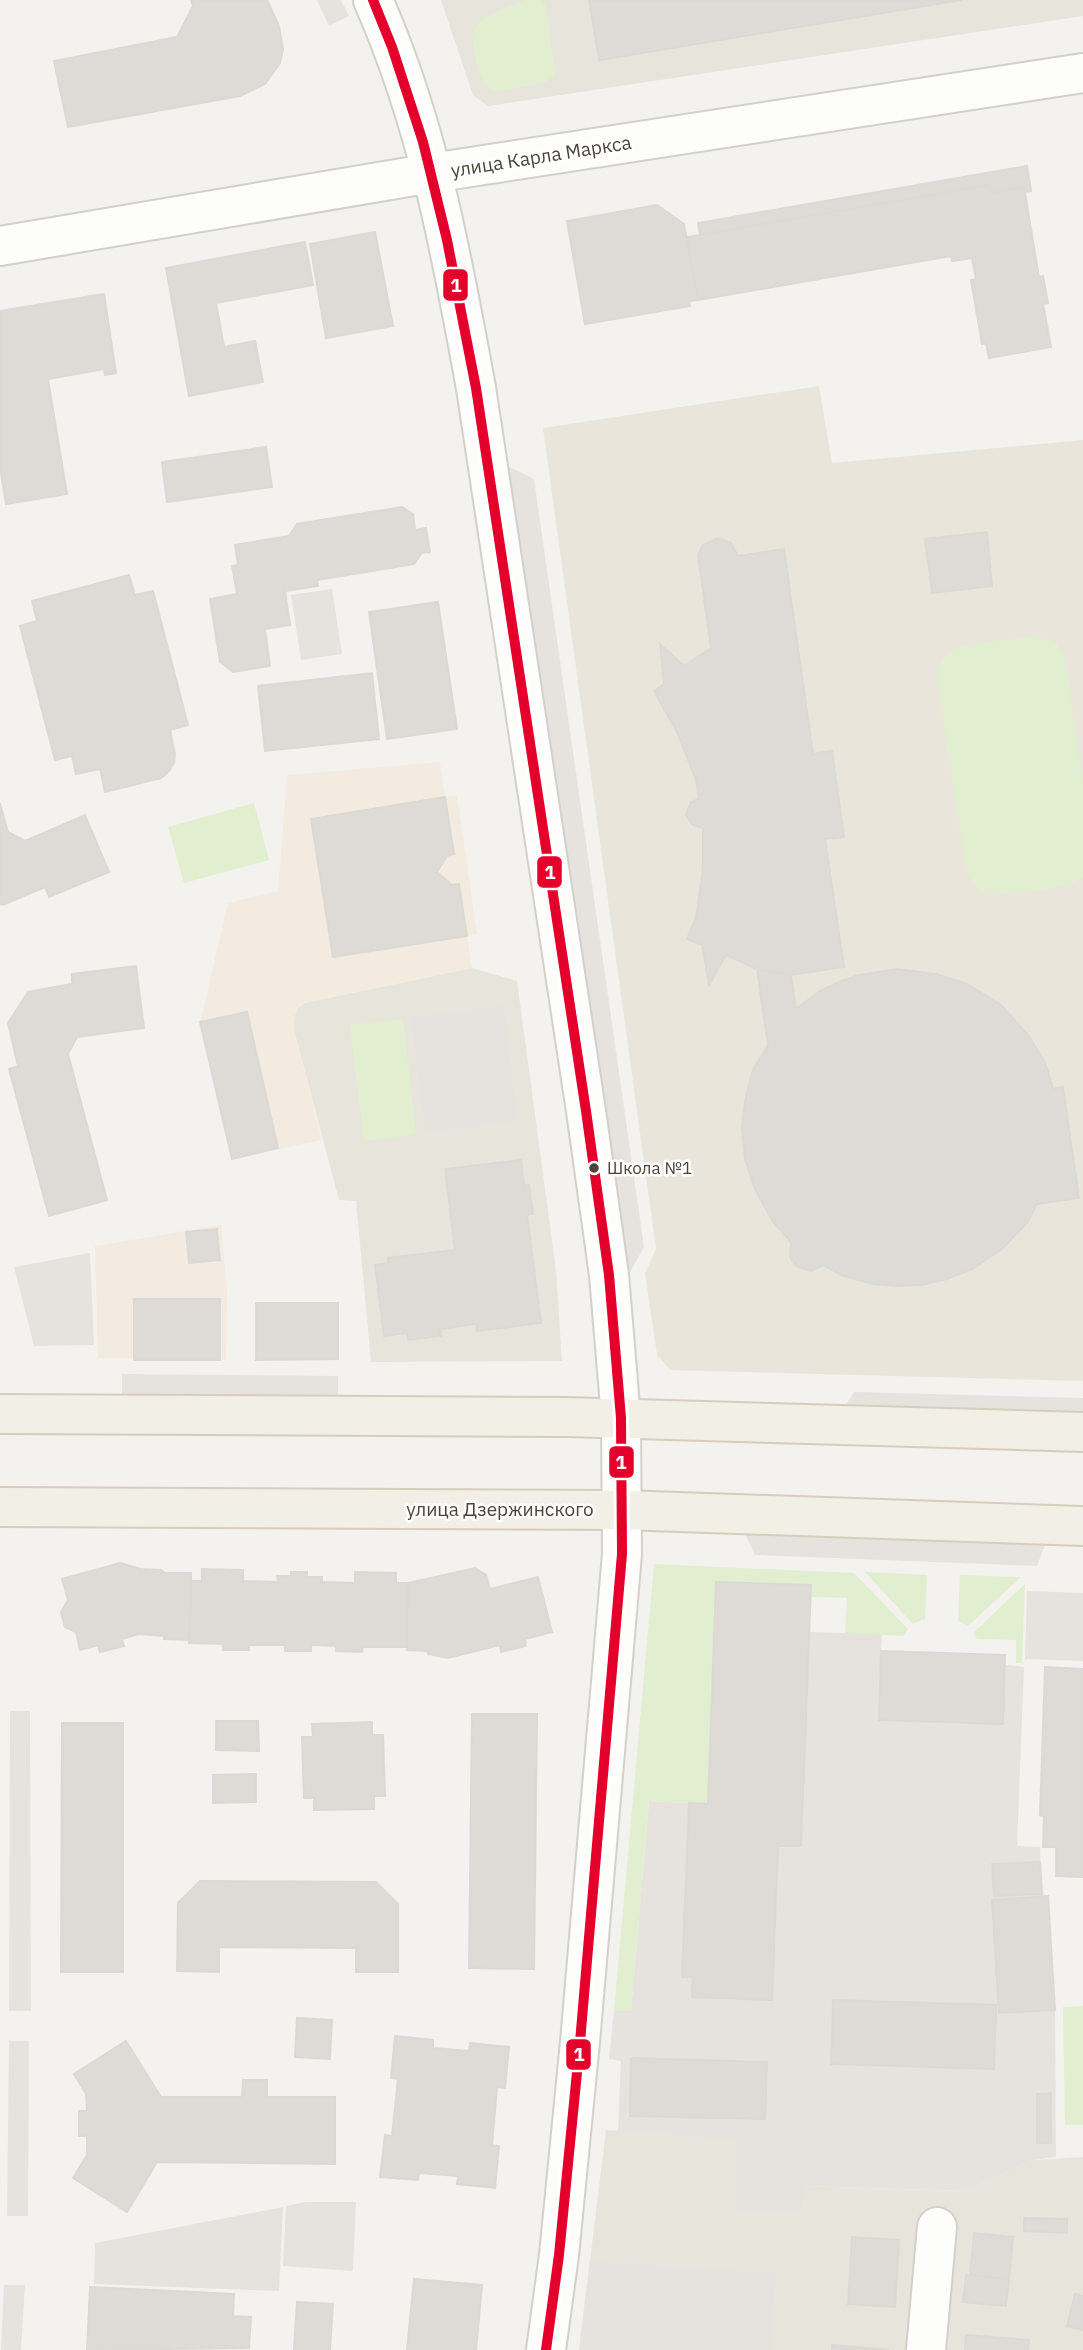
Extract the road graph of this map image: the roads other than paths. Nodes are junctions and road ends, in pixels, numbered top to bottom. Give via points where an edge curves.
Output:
1 (373, 0) edge
2 (1083, 73) edge
3 (432, 173) junction
4 (0, 246) edge
5 (0, 1414) edge
6 (621, 1418) junction
7 (1083, 1433) edge
8 (0, 1507) edge
9 (622, 1510) junction
10 (1083, 1525) edge
11 (937, 2227) dead end
12 (546, 2350) edge
13 (926, 2350) edge

1 - 3 street via 401,67
2 - 3 street, улица Карла Маркса
3 - 4 street, улица Карла Маркса
3 - 6 street via 480,413 519,668 609,1275
5 - 6 main road
6 - 7 main road
6 - 9 street
8 - 9 main road, улица Дзержинского
9 - 10 main road, улица Дзержинского
9 - 12 street via 584,2004
11 - 13 street

